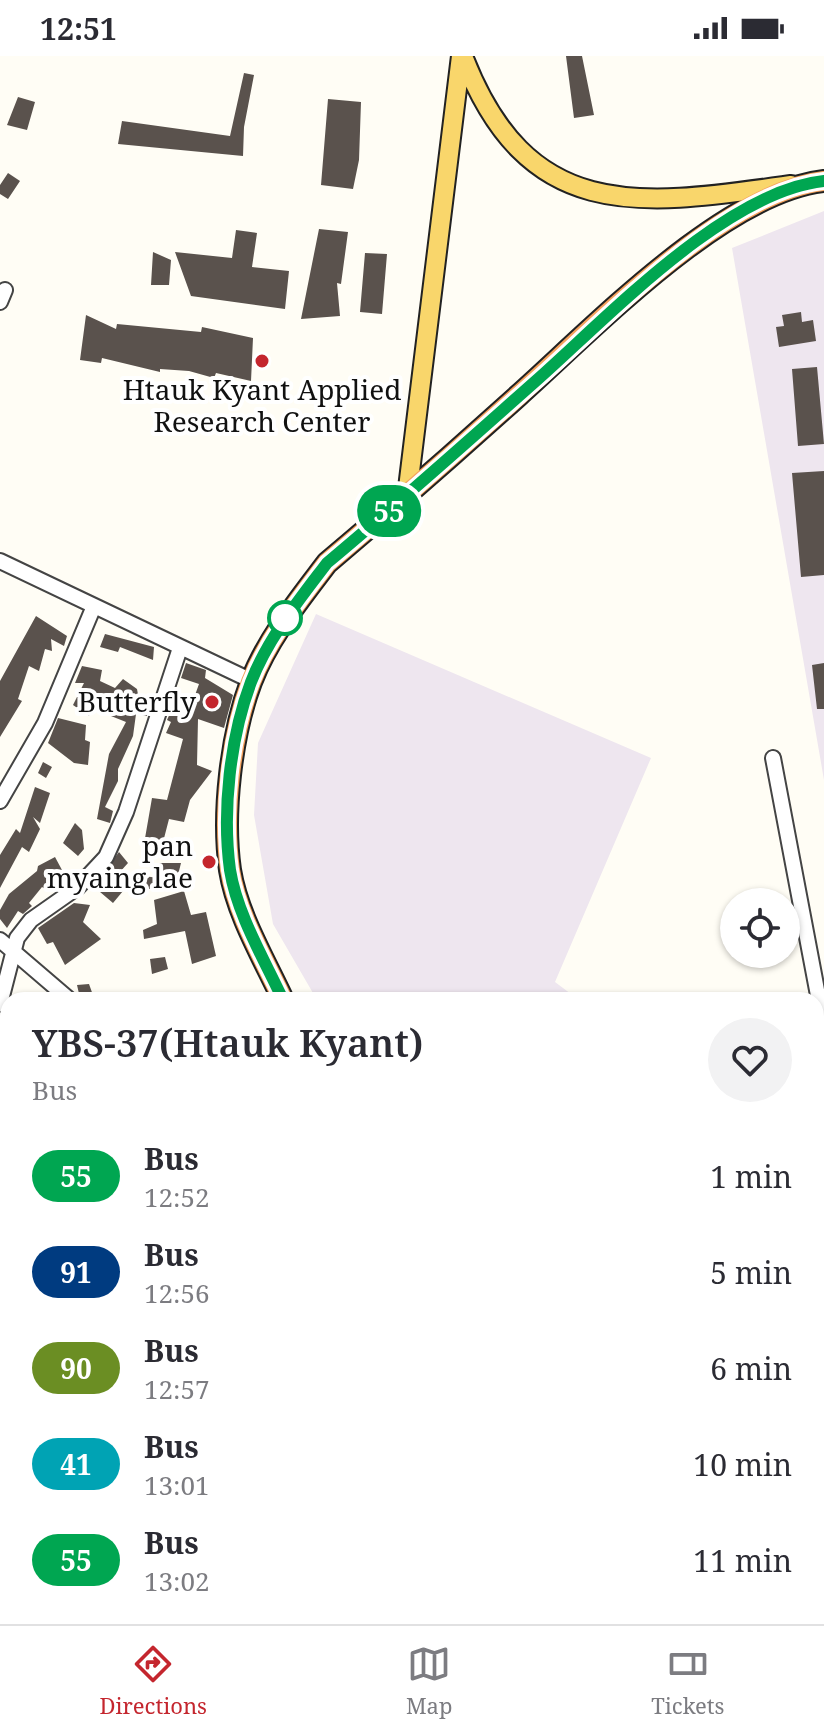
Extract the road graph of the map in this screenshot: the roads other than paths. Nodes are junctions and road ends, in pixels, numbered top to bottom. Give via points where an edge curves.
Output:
1 (462, 56) edge
2 (824, 181) edge
3 (798, 184) junction
4 (407, 496) junction
5 (1, 564) edge
6 (94, 606) junction
7 (180, 648) junction
8 (252, 681) junction
9 (773, 758) dead end
10 (0, 801) edge
11 (0, 940) edge
12 (14, 951) junction
13 (3, 992) edge
14 (61, 992) edge
15 (279, 992) edge
16 (817, 992) edge

1 - 3 main road via 502,133 563,183 600,196 638,198 700,197
1 - 4 main road
2 - 3 highway
3 - 4 highway via 720,224 650,279
4 - 8 highway via 327,563 285,618
5 - 6 street
6 - 7 street
6 - 10 street via 45,723
7 - 8 street
7 - 12 street via 106,857 78,887 31,920
8 - 15 highway via 236,738 229,795 230,870
9 - 16 street
11 - 12 street
12 - 13 street
12 - 14 street

